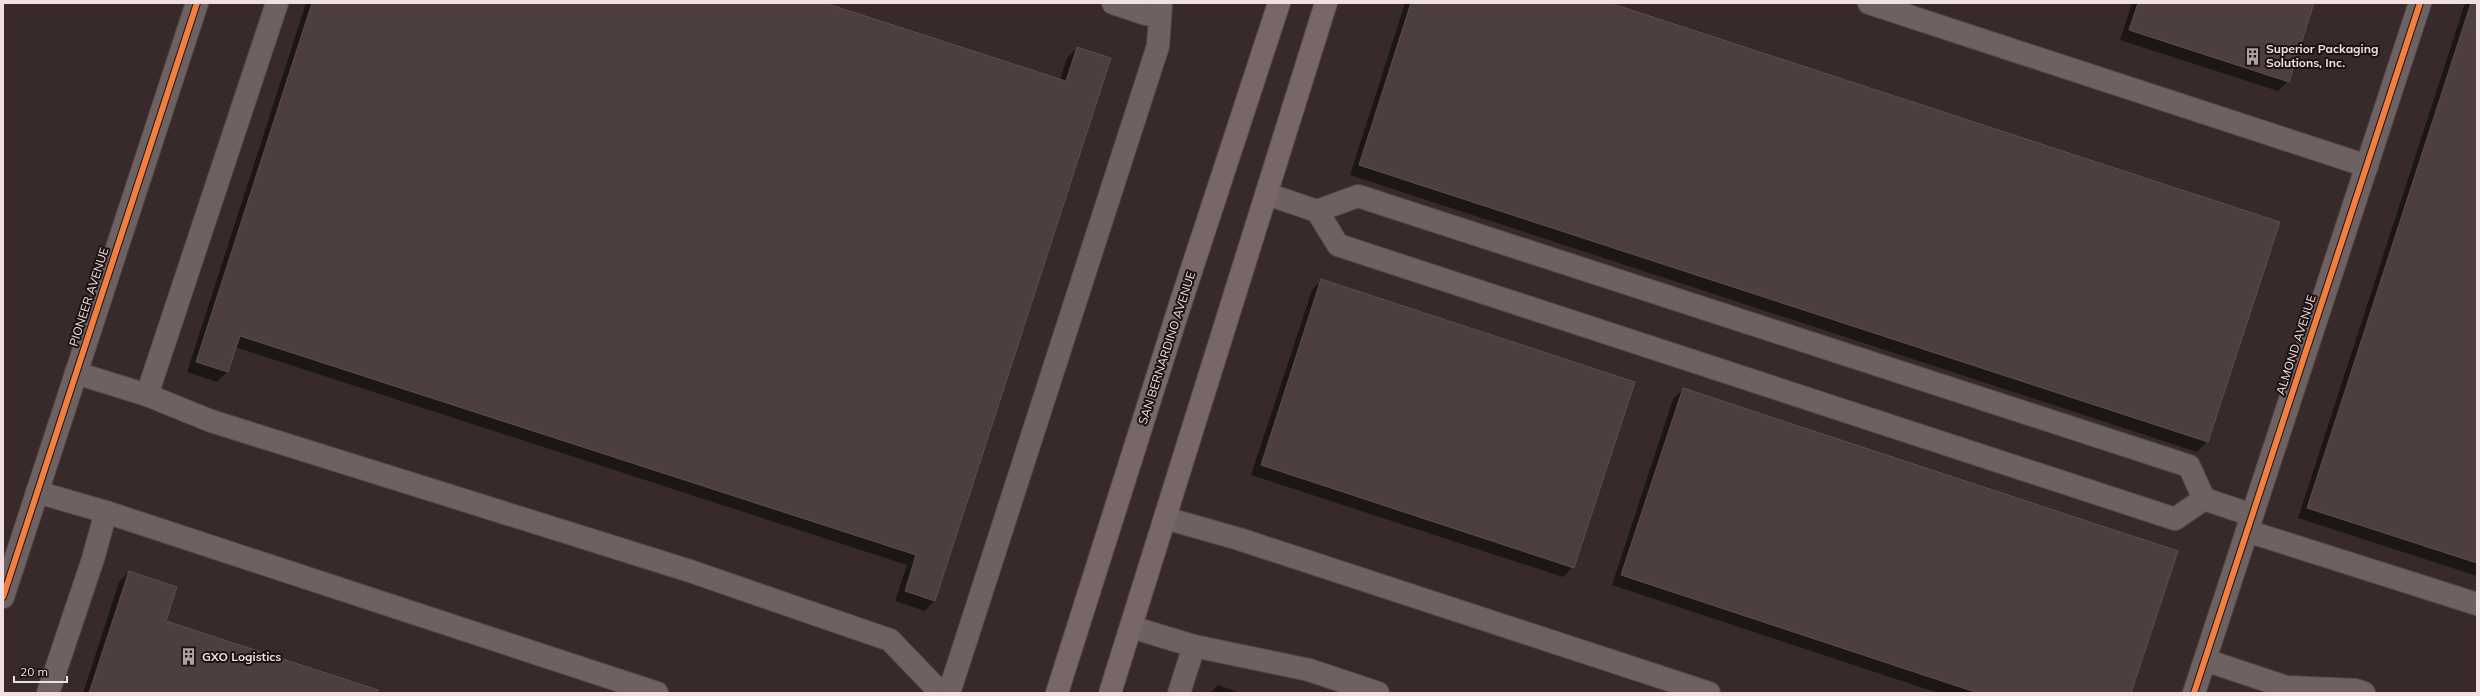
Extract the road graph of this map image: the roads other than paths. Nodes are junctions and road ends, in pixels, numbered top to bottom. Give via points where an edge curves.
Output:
1 (197, 3) edge
2 (277, 3) edge
3 (1113, 3) edge
4 (1156, 3) edge
5 (1161, 3) edge
6 (1279, 3) edge
7 (1326, 3) edge
8 (1869, 3) edge
9 (2420, 3) edge
10 (2367, 166) junction
11 (1267, 194) junction
12 (1318, 211) junction
13 (76, 373) junction
14 (147, 395) junction
15 (37, 492) junction
16 (2204, 499) junction
17 (106, 512) junction
18 (1165, 518) junction
19 (2250, 523) junction
20 (3, 597) edge
21 (2477, 604) edge
22 (1131, 627) junction
23 (1194, 646) junction
24 (2205, 660) junction
25 (2358, 692) edge
26 (48, 693) edge
27 (657, 693) edge
28 (941, 693) edge
29 (949, 693) edge
30 (1057, 693) edge
31 (1110, 693) edge
32 (1179, 693) edge
33 (1378, 693) edge
34 (1709, 693) edge
35 (2194, 693) edge

1 - 13 street, PIONEER AVENUE
2 - 14 street
3 - 4 street via 1146,14
5 - 29 street via 1158,46
6 - 30 main road, SAN BERNARDINO AVENUE via 1182,297
7 - 11 main road
8 - 10 street
9 - 10 street, ALMOND AVENUE
10 - 19 street, ALMOND AVENUE
11 - 12 street
11 - 18 main road
12 - 16 street via 1358,196 2189,466
12 - 16 street via 1338,245 2175,519
13 - 14 street
13 - 15 street, PIONEER AVENUE
14 - 28 street via 211,421 690,571 890,640
15 - 17 street
15 - 20 street, PIONEER AVENUE
16 - 19 street
17 - 26 street
17 - 27 street
18 - 22 main road
18 - 34 street via 1247,542
19 - 21 street
19 - 24 street, ALMOND AVENUE
22 - 23 street
22 - 31 main road
23 - 32 street
23 - 33 street via 1309,670
24 - 25 street via 2286,687
24 - 35 street, ALMOND AVENUE

